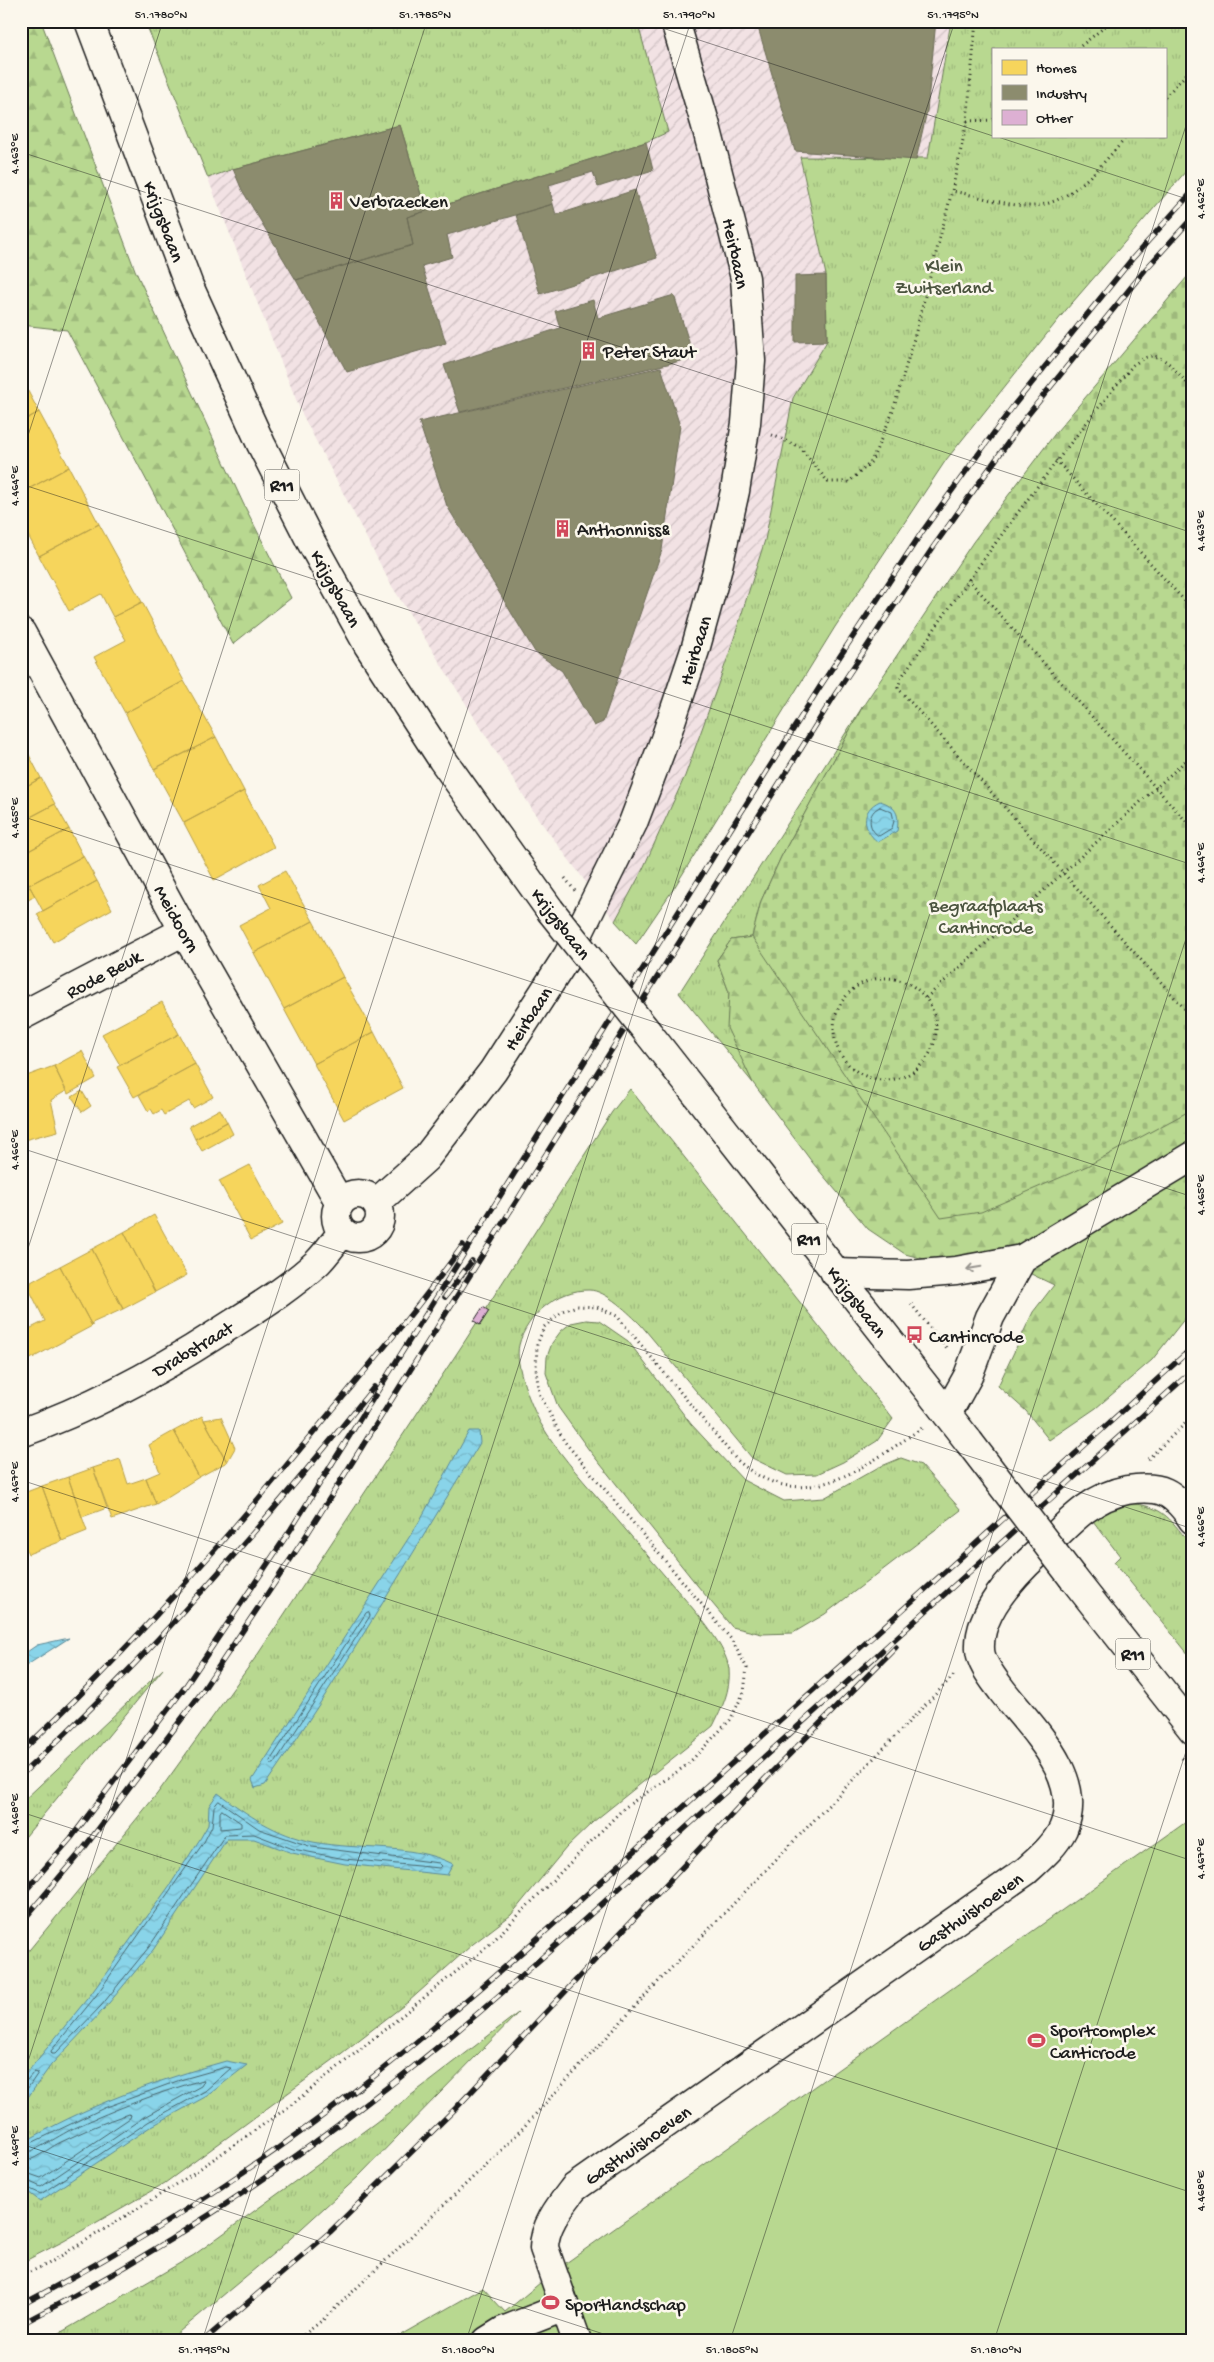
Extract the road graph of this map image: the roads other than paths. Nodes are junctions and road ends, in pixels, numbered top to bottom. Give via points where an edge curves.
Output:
1 (89, 21) edge
2 (675, 21) edge
3 (21, 632) edge
4 (28, 659) edge
5 (184, 931) junction
6 (21, 1016) edge
7 (1193, 1156) edge
8 (340, 1203) junction
9 (376, 1203) junction
10 (342, 1232) junction
11 (1022, 1259) junction
12 (835, 1272) junction
13 (947, 1414) junction
14 (21, 1433) edge
15 (1193, 1520) edge
16 (1193, 1730) edge
17 (564, 2307) junction
18 (487, 2341) edge
19 (577, 2341) edge

1 - 12 street, Krijgsbaan / R11, bridge via 189,286 237,394 310,540 368,645 447,766 550,910
2 - 9 street, Heirbaan via 745,278 751,361 746,423 725,536 695,650 665,739 629,832 568,955 493,1071 426,1158
3 - 4 street, Meidoorn
4 - 5 street, Meidoorn
5 - 6 street, Rode Beuk
5 - 8 street, Meidoorn
7 - 11 street
8 - 9 street via 351,1195 365,1195
8 - 10 street via 335,1218
9 - 10 street via 380,1215 377,1228 367,1237 354,1239
10 - 14 street, Drabstraat via 297,1280 212,1337 116,1392
11 -> 12 street via 956,1271
11 - 13 street via 990,1316 968,1376
12 - 13 street, Krijgsbaan / R11
13 - 16 street, Krijgsbaan / R11, bridge
15 - 17 street, Gasthuishoeven via 1176,1497 1145,1487 1112,1493 1090,1504 1011,1578 986,1617 979,1650 996,1682 1052,1756 1066,1783 1070,1809 1062,1831 1026,1871 574,2188 544,2239 546,2256
17 - 18 street via 503,2331
17 - 19 street, Gasthuishoeven

